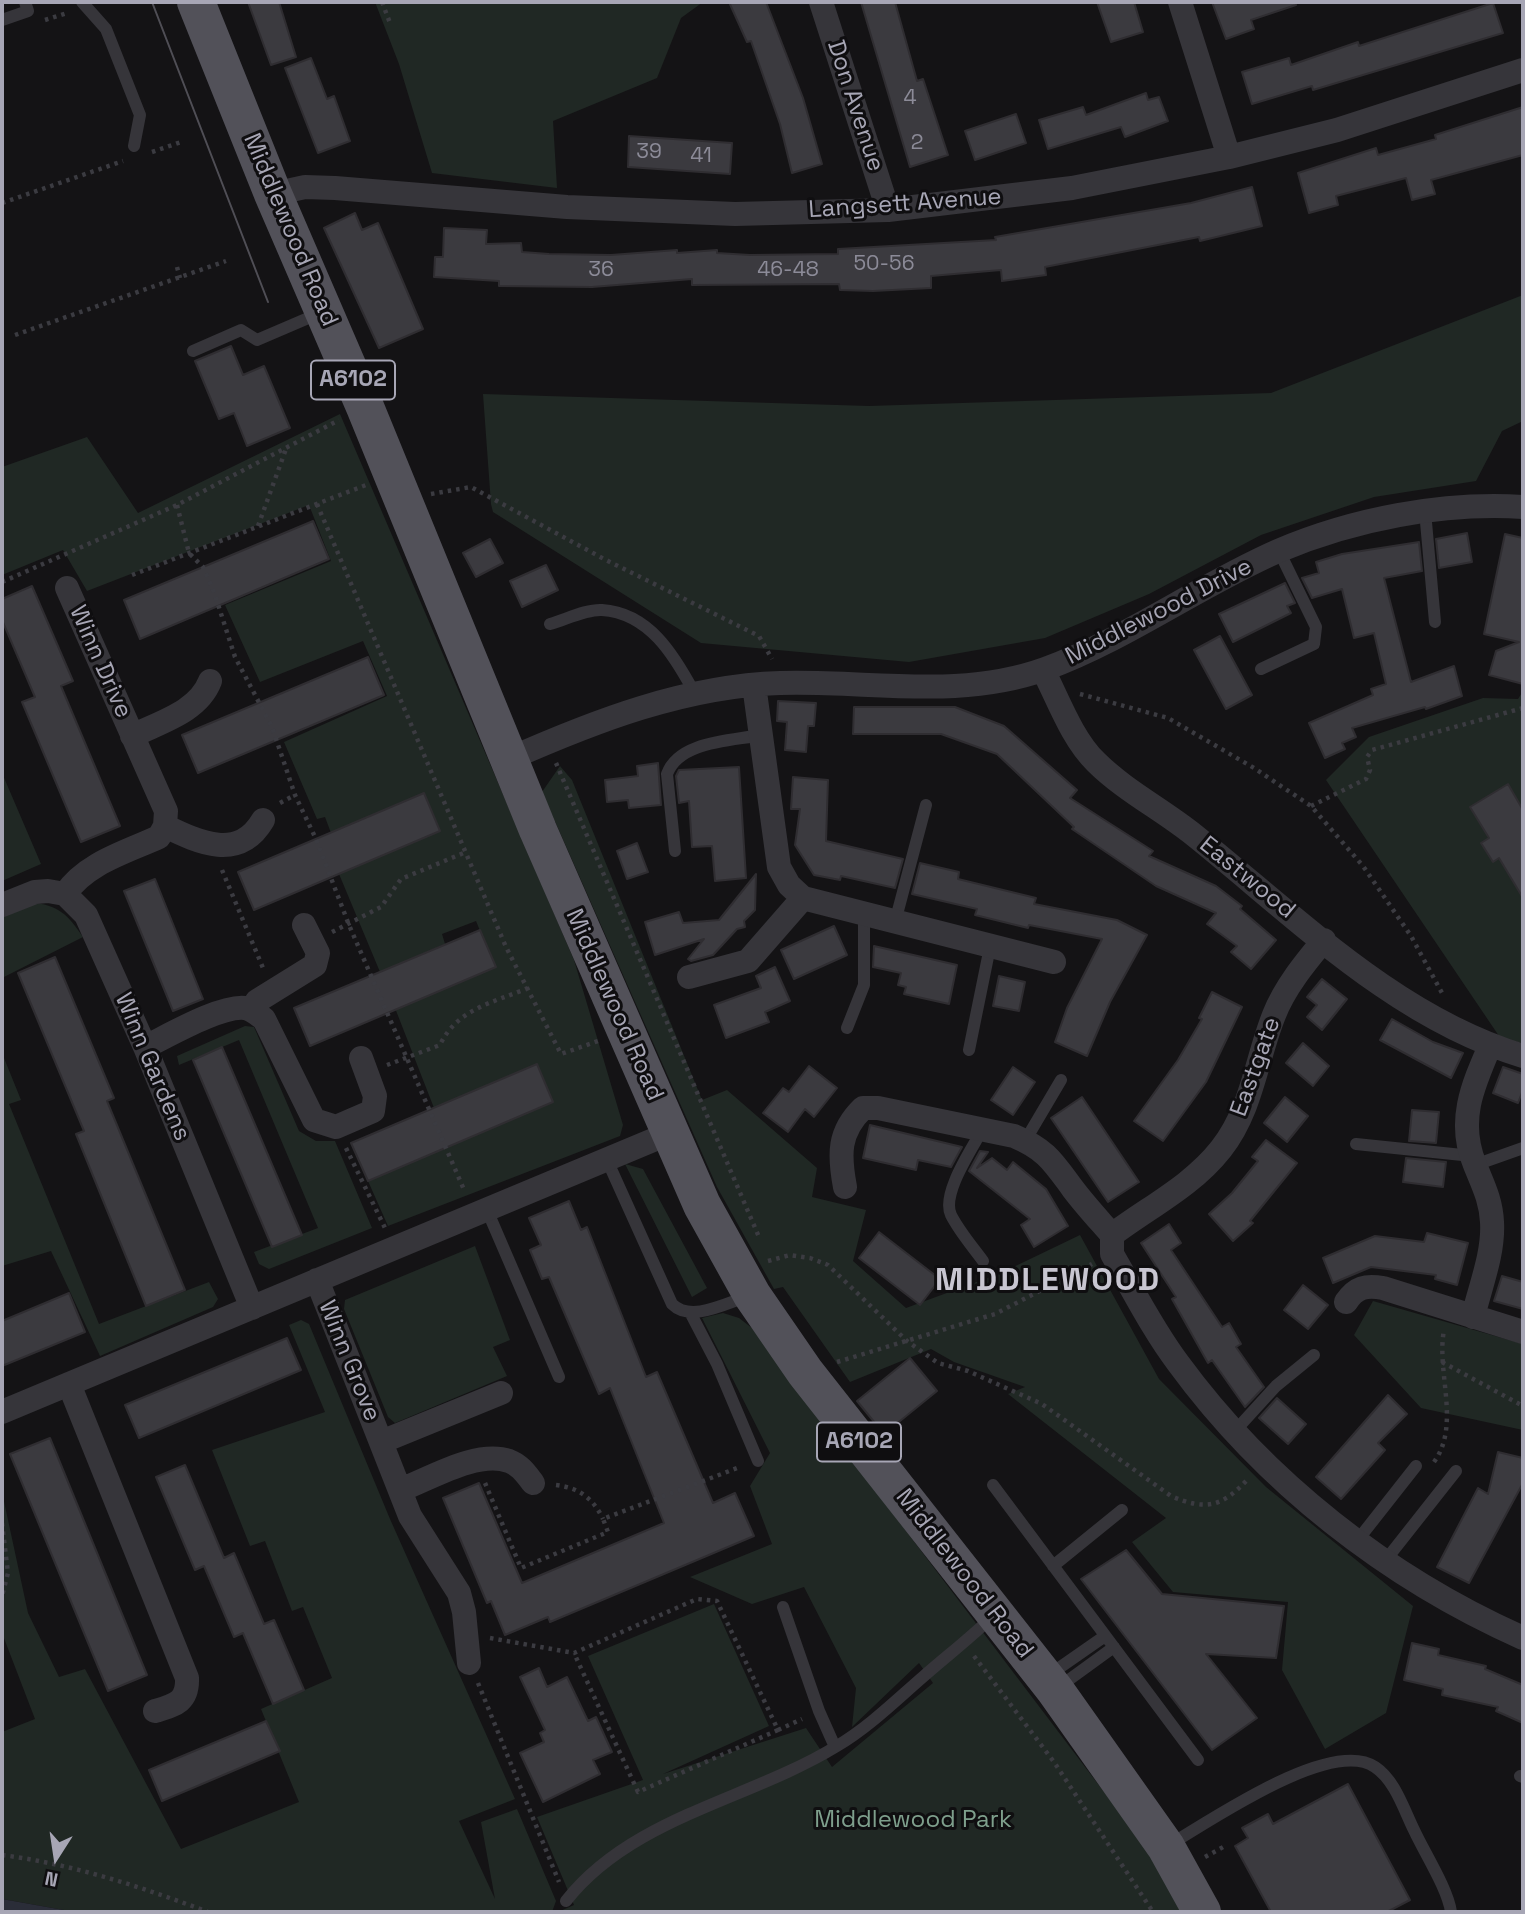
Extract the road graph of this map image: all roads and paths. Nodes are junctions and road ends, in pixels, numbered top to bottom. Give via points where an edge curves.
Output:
1 (25, 2) edge
2 (196, 2) edge
3 (382, 2) edge
4 (821, 2) edge
5 (1180, 2) edge
6 (83, 4) edge
7 (2, 20) edge
8 (390, 23) dead end
9 (34, 24) dead end
10 (1523, 70) edge
11 (181, 142) dead end
12 (134, 146) dead end
13 (148, 153) dead end
14 (1229, 157) junction
15 (125, 161) dead end
16 (273, 194) junction
17 (2, 203) edge
18 (888, 210) junction
19 (226, 261) dead end
20 (177, 267) dead end
21 (180, 278) junction
22 (323, 311) junction
23 (15, 335) dead end
24 (193, 351) dead end
25 (365, 407) junction
26 (286, 448) junction
27 (398, 487) junction
28 (317, 504) junction
29 (177, 505) junction
30 (1523, 507) edge
31 (1425, 511) junction
32 (258, 527) junction
33 (1279, 551) junction
34 (190, 553) junction
35 (132, 575) dead end
36 (2, 582) edge
37 (67, 588) dead end
38 (1434, 622) dead end
39 (550, 625) dead end
40 (1261, 669) dead end
41 (1043, 670) junction
42 (209, 681) dead end
43 (779, 683) junction
44 (754, 685) junction
45 (694, 692) junction
46 (1080, 693) dead end
47 (1523, 708) edge
48 (761, 735) junction
49 (132, 736) junction
50 (547, 743) junction
51 (509, 760) junction
52 (926, 805) dead end
53 (1311, 806) junction
54 (263, 820) dead end
55 (164, 826) junction
56 (675, 851) dead end
57 (466, 852) junction
58 (65, 894) junction
59 (803, 898) junction
60 (2, 905) edge
61 (864, 915) junction
62 (895, 922) junction
63 (349, 925) junction
64 (308, 932) joint
65 (1324, 940) junction
66 (990, 947) junction
67 (1054, 962) dead end
68 (690, 977) dead end
69 (528, 988) junction
70 (251, 1010) junction
71 (847, 1028) dead end
72 (625, 1031) junction
73 (1459, 1032) junction
74 (145, 1046) junction
75 (1490, 1046) junction
76 (969, 1050) dead end
77 (408, 1056) junction
78 (1523, 1056) edge
79 (364, 1066) joint
80 (1062, 1080) dead end
81 (982, 1130) junction
82 (670, 1133) junction
83 (1025, 1141) junction
84 (1356, 1144) dead end
85 (1523, 1148) edge
86 (607, 1160) junction
87 (1474, 1160) junction
88 (845, 1187) dead end
89 (481, 1212) junction
90 (1112, 1245) junction
91 (983, 1261) dead end
92 (759, 1276) junction
93 (317, 1280) junction
94 (1346, 1302) dead end
95 (253, 1308) junction
96 (1447, 1310) junction
97 (691, 1314) junction
98 (1473, 1317) junction
99 (1523, 1332) edge
100 (907, 1341) junction
101 (1314, 1355) dead end
102 (1442, 1361) junction
103 (805, 1371) junction
104 (559, 1377) dead end
105 (69, 1384) junction
106 (501, 1393) dead end
107 (1523, 1406) edge
108 (2, 1412) edge
109 (1234, 1432) junction
110 (381, 1442) junction
111 (476, 1461) junction
112 (758, 1461) joint
113 (1262, 1463) junction
114 (1433, 1463) dead end
115 (1416, 1466) dead end
116 (1456, 1471) dead end
117 (533, 1483) joint
118 (993, 1485) dead end
119 (400, 1490) junction
120 (1122, 1510) dead end
121 (603, 1519) junction
122 (2, 1523) edge
123 (1357, 1541) junction
124 (1385, 1561) junction
125 (1053, 1566) junction
126 (2, 1596) edge
127 (783, 1607) dead end
128 (995, 1614) junction
129 (467, 1634) junction
130 (1105, 1636) junction
131 (1523, 1638) edge
132 (965, 1644) junction
133 (1114, 1647) junction
134 (575, 1653) junction
135 (469, 1663) joint
136 (1051, 1684) junction
137 (155, 1711) dead end
138 (819, 1711) junction
139 (778, 1730) junction
140 (835, 1747) junction
141 (1198, 1760) dead end
142 (1166, 1847) junction
143 (2, 1855) edge
144 (566, 1901) joint
145 (208, 1912) edge
146 (1153, 1912) edge
147 (1202, 1912) edge
148 (1451, 1912) edge

1 - 7 lane via 28,11
2 - 16 main road, Middlewood Road / A6102
3 - 8 path
4 - 18 street, Don Avenue
5 - 14 street
6 - 9 path
6 - 12 lane via 106,29 140,115
10 - 14 street, Langsett Avenue via 1337,130
11 - 13 path
14 - 18 street, Langsett Avenue via 1072,188
15 - 17 path
16 - 18 street, Langsett Avenue via 294,188 325,188 567,207 736,214
16 - 22 main road, Middlewood Road / A6102
19 - 21 path
20 - 21 path
21 - 23 path
22 - 24 lane via 257,340 241,330
22 - 25 main road, Middlewood Road / A6102
25 - 26 path
25 - 27 main road, Middlewood Road / A6102
26 - 29 path
26 - 32 path
27 - 28 path
27 - 43 path via 471,487 759,636
27 - 51 main road, Middlewood Road / A6102
28 - 32 path
28 - 57 path
29 - 34 path
29 - 36 path
30 - 31 street, Middlewood Drive
31 - 33 street, Middlewood Drive
31 - 38 lane
32 - 34 path
33 - 40 lane via 1317,638 1314,644
33 - 41 street, Middlewood Drive via 1133,629
34 - 35 path
34 - 63 path via 203,567 235,657 272,727
37 - 49 street, Winn Drive
39 - 45 lane via 600,610 635,618 672,652
41 - 43 street, Middlewood Drive via 906,689
41 - 65 street, Eastwood via 1095,762 1182,825
42 - 49 street, Winn Drive via 204,695 192,706
43 - 44 street, Middlewood Drive
44 - 45 street, Middlewood Drive
44 - 48 street
45 - 50 street, Middlewood Drive
46 - 53 path via 1168,718
47 - 53 path via 1371,750 1366,779
48 - 56 lane via 692,749 671,764 667,774
48 - 59 street via 779,867
49 - 55 street, Winn Drive via 166,811
50 - 51 street, Middlewood Drive
50 - 92 path
51 - 72 main road, Middlewood Road / A6102
52 - 62 lane
53 - 73 path via 1363,866 1411,936 1463,1023
54 - 55 street via 244,843 225,846 189,838
55 - 58 street via 159,837 89,869
57 - 63 path via 401,879 381,907
57 - 69 path
58 - 60 street via 34,892
58 - 74 street, Winn Gardens via 86,915
59 - 61 street
59 - 68 street via 748,961
61 - 62 street
61 - 71 lane via 864,985
62 - 66 street
63 - 64 path
63 - 77 path
64 - 70 street via 318,953 309,971 257,1001
65 - 73 street, Eastwood via 1387,988
65 - 90 street, Eastgate via 1284,994 1249,1097 1222,1148
66 - 67 street
66 - 76 lane
69 - 72 path via 561,1054
69 - 77 path via 462,1016 449,1027 440,1045
70 - 74 street via 220,1013
70 - 79 street via 264,1019 314,1120 336,1127 373,1111 375,1096
72 - 82 main road, Middlewood Road / A6102
73 - 75 street, Eastwood
74 - 95 street, Winn Gardens
75 - 78 street, Eastwood
75 - 87 street via 1466,1110
77 - 79 path
77 - 89 path
80 - 83 lane
81 - 83 street
81 - 88 street via 863,1108 841,1140
81 - 91 lane via 949,1199 950,1213
82 - 86 street
82 - 92 main road, Middlewood Road / A6102 via 702,1205
83 - 90 street via 1047,1154
84 - 87 lane
85 - 87 lane
86 - 89 street
86 - 97 lane via 672,1304
87 - 98 street via 1490,1202 1493,1226
89 - 93 street
89 - 104 lane
90 - 100 path via 995,1314
90 - 109 street via 1175,1360
92 - 97 lane
92 - 100 path via 790,1255 828,1265
92 - 103 main road, Middlewood Road / A6102
93 - 95 street
93 - 110 street, Winn Grove
94 - 96 street via 1354,1290 1384,1287
95 - 105 street
96 - 98 street
96 - 102 path
97 - 112 lane
98 - 99 street
100 - 103 path
100 - 113 path via 938,1363 968,1371 1042,1404 1118,1461 1191,1504 1213,1505 1233,1495
101 - 109 lane via 1276,1385
102 - 107 path
102 - 114 path via 1446,1430
103 - 128 main road, Middlewood Road / A6102
105 - 108 street
105 - 137 street via 187,1678 187,1692 178,1704
106 - 110 street, Winn Grove
109 - 113 street
110 - 119 street, Winn Grove
111 - 117 street via 510,1462 521,1467
111 - 119 street
111 - 121 path via 521,1568 608,1532
112 - 121 path
113 - 123 street
115 - 123 lane
116 - 124 lane
117 - 121 path via 579,1491 594,1501
118 - 125 lane
119 - 129 street, Winn Grove via 431,1553 459,1593
120 - 125 lane
122 - 126 path via 8,1573
123 - 124 street
124 - 131 street
125 - 130 lane
127 - 138 lane
128 - 132 lane
128 - 136 main road, Middlewood Road / A6102
129 - 134 path
129 - 135 street, Winn Grove
130 - 133 lane
130 - 136 lane
132 - 140 lane via 872,1723
132 - 146 path via 1054,1762
133 - 136 lane
133 - 141 lane
134 - 139 path via 697,1599 717,1601
134 - 139 path via 638,1792
135 - 144 path
136 - 142 main road, Middlewood Road / A6102
138 - 139 path
138 - 140 lane
140 - 144 lane via 624,1847 593,1871
142 - 147 main road, Middlewood Road / A6102
142 - 148 lane via 1258,1791 1334,1761 1357,1760 1376,1767 1393,1787
143 - 145 path via 159,1893

